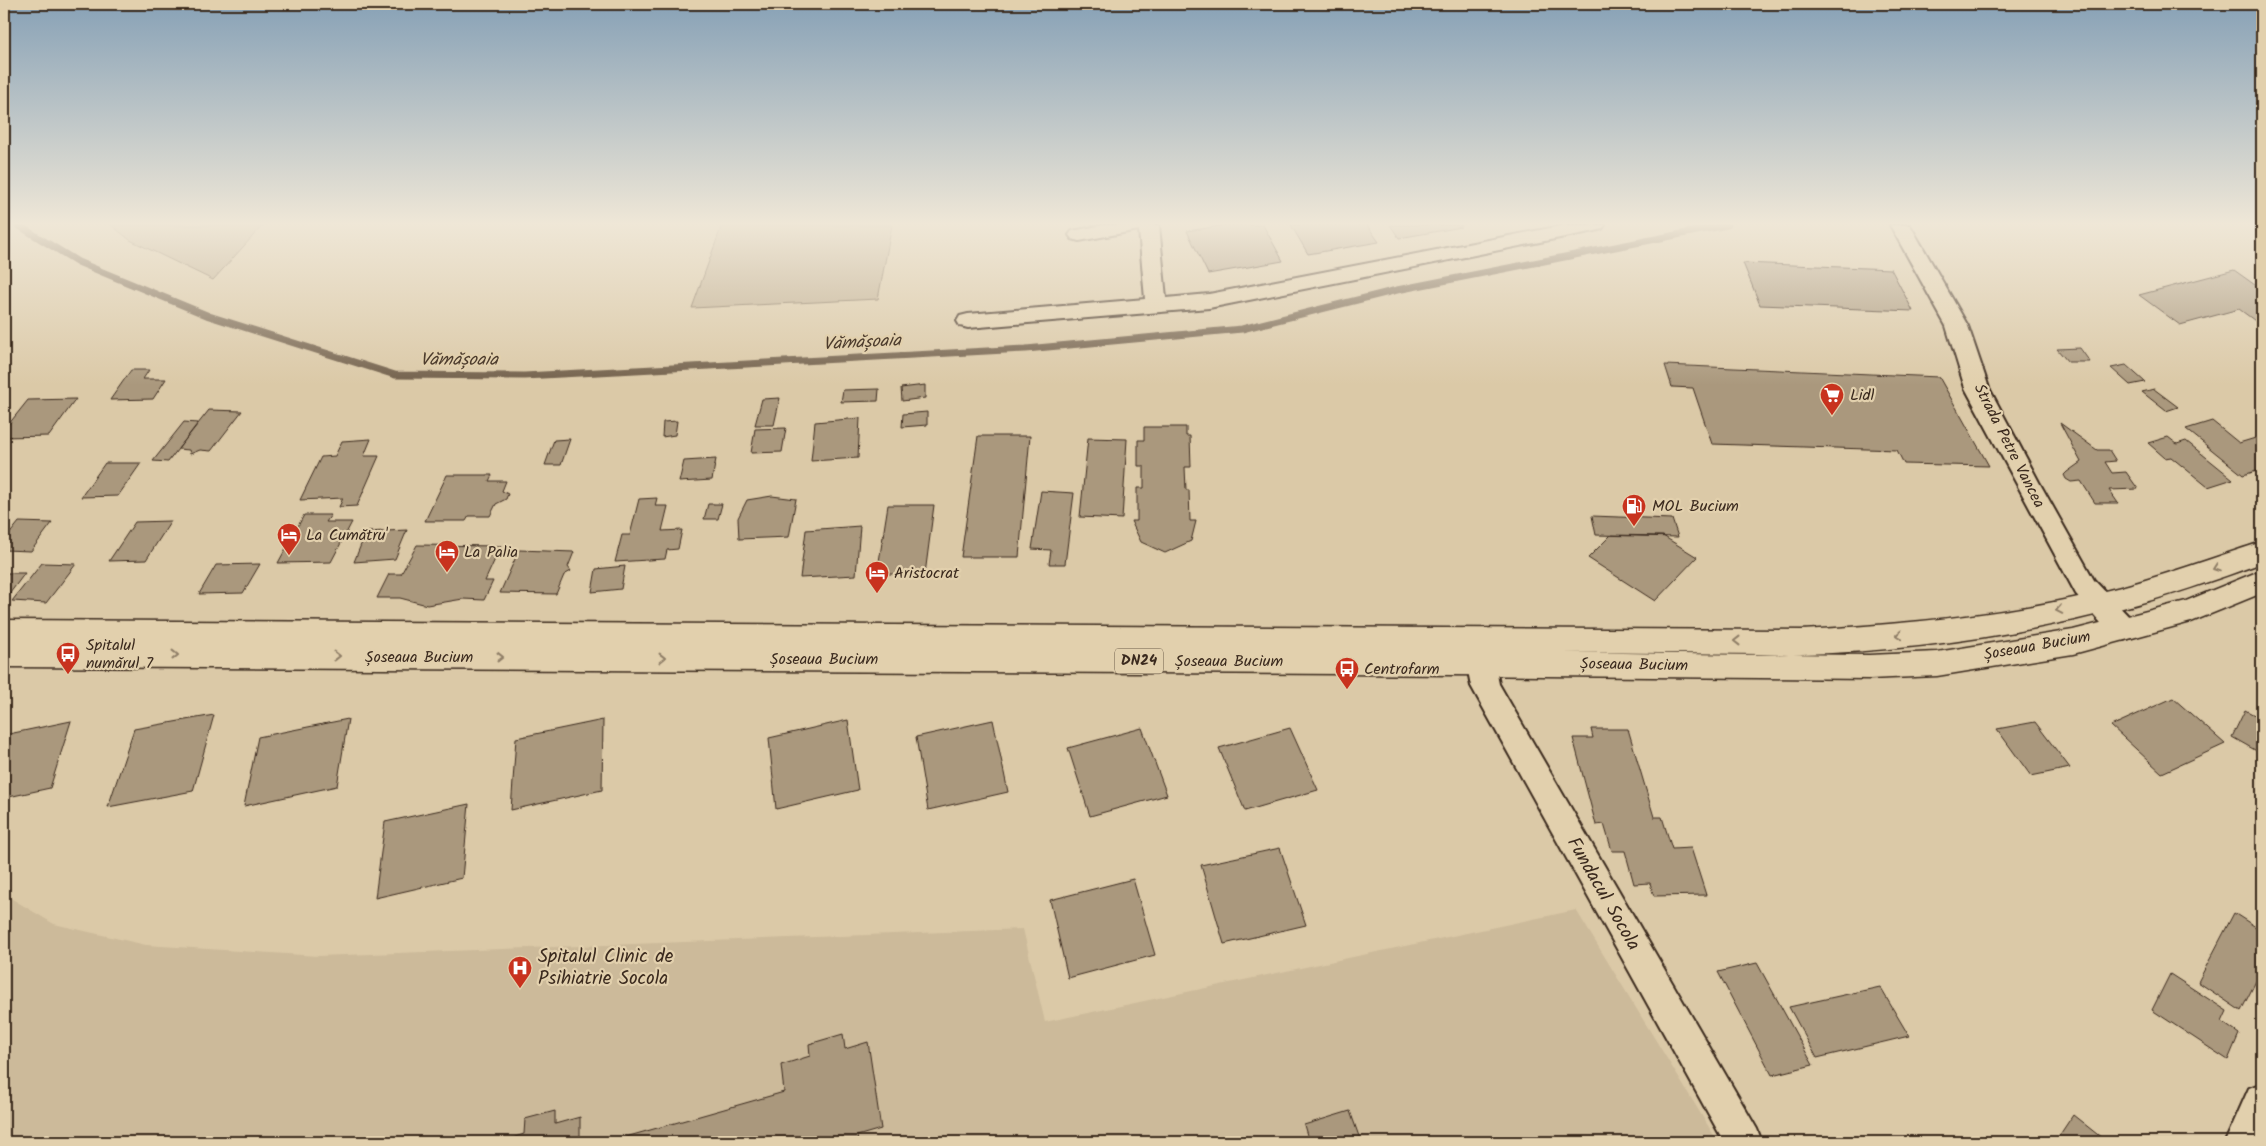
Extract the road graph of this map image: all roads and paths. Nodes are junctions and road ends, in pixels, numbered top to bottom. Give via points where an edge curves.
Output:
1 (1154, 278) edge
2 (1323, 278) edge
3 (1930, 278) edge
4 (1156, 305) junction
5 (968, 321) dead end
6 (2262, 552) edge
7 (2262, 581) edge
8 (2099, 603) junction
9 (2123, 629) junction
10 (4, 632) edge
11 (1478, 651) junction
12 (4, 655) edge
13 (2262, 1100) edge
14 (1744, 1142) edge
15 (2243, 1142) edge

1 - 4 street
2 - 4 street via 1209,301
3 - 8 street, Strada Petre Vancea via 1957,326 1977,388 2004,440 2086,588
4 - 5 street
6 -> 8 main road, Șoseaua Bucium / DN24 via 2173,583
7 - 9 main road, Șoseaua Bucium / DN24 via 2191,611
8 - 9 street, Strada Petre Vancea
8 -> 11 main road, Șoseaua Bucium / DN24 via 1924,634 1802,642
9 - 11 main road, Șoseaua Bucium / DN24 via 2073,642 1937,664 1860,667
10 - 11 main road, Șoseaua Bucium / DN24
12 -> 11 main road, Șoseaua Bucium / DN24
11 - 14 street, Fundacul Socola via 1485,686
13 - 15 street

